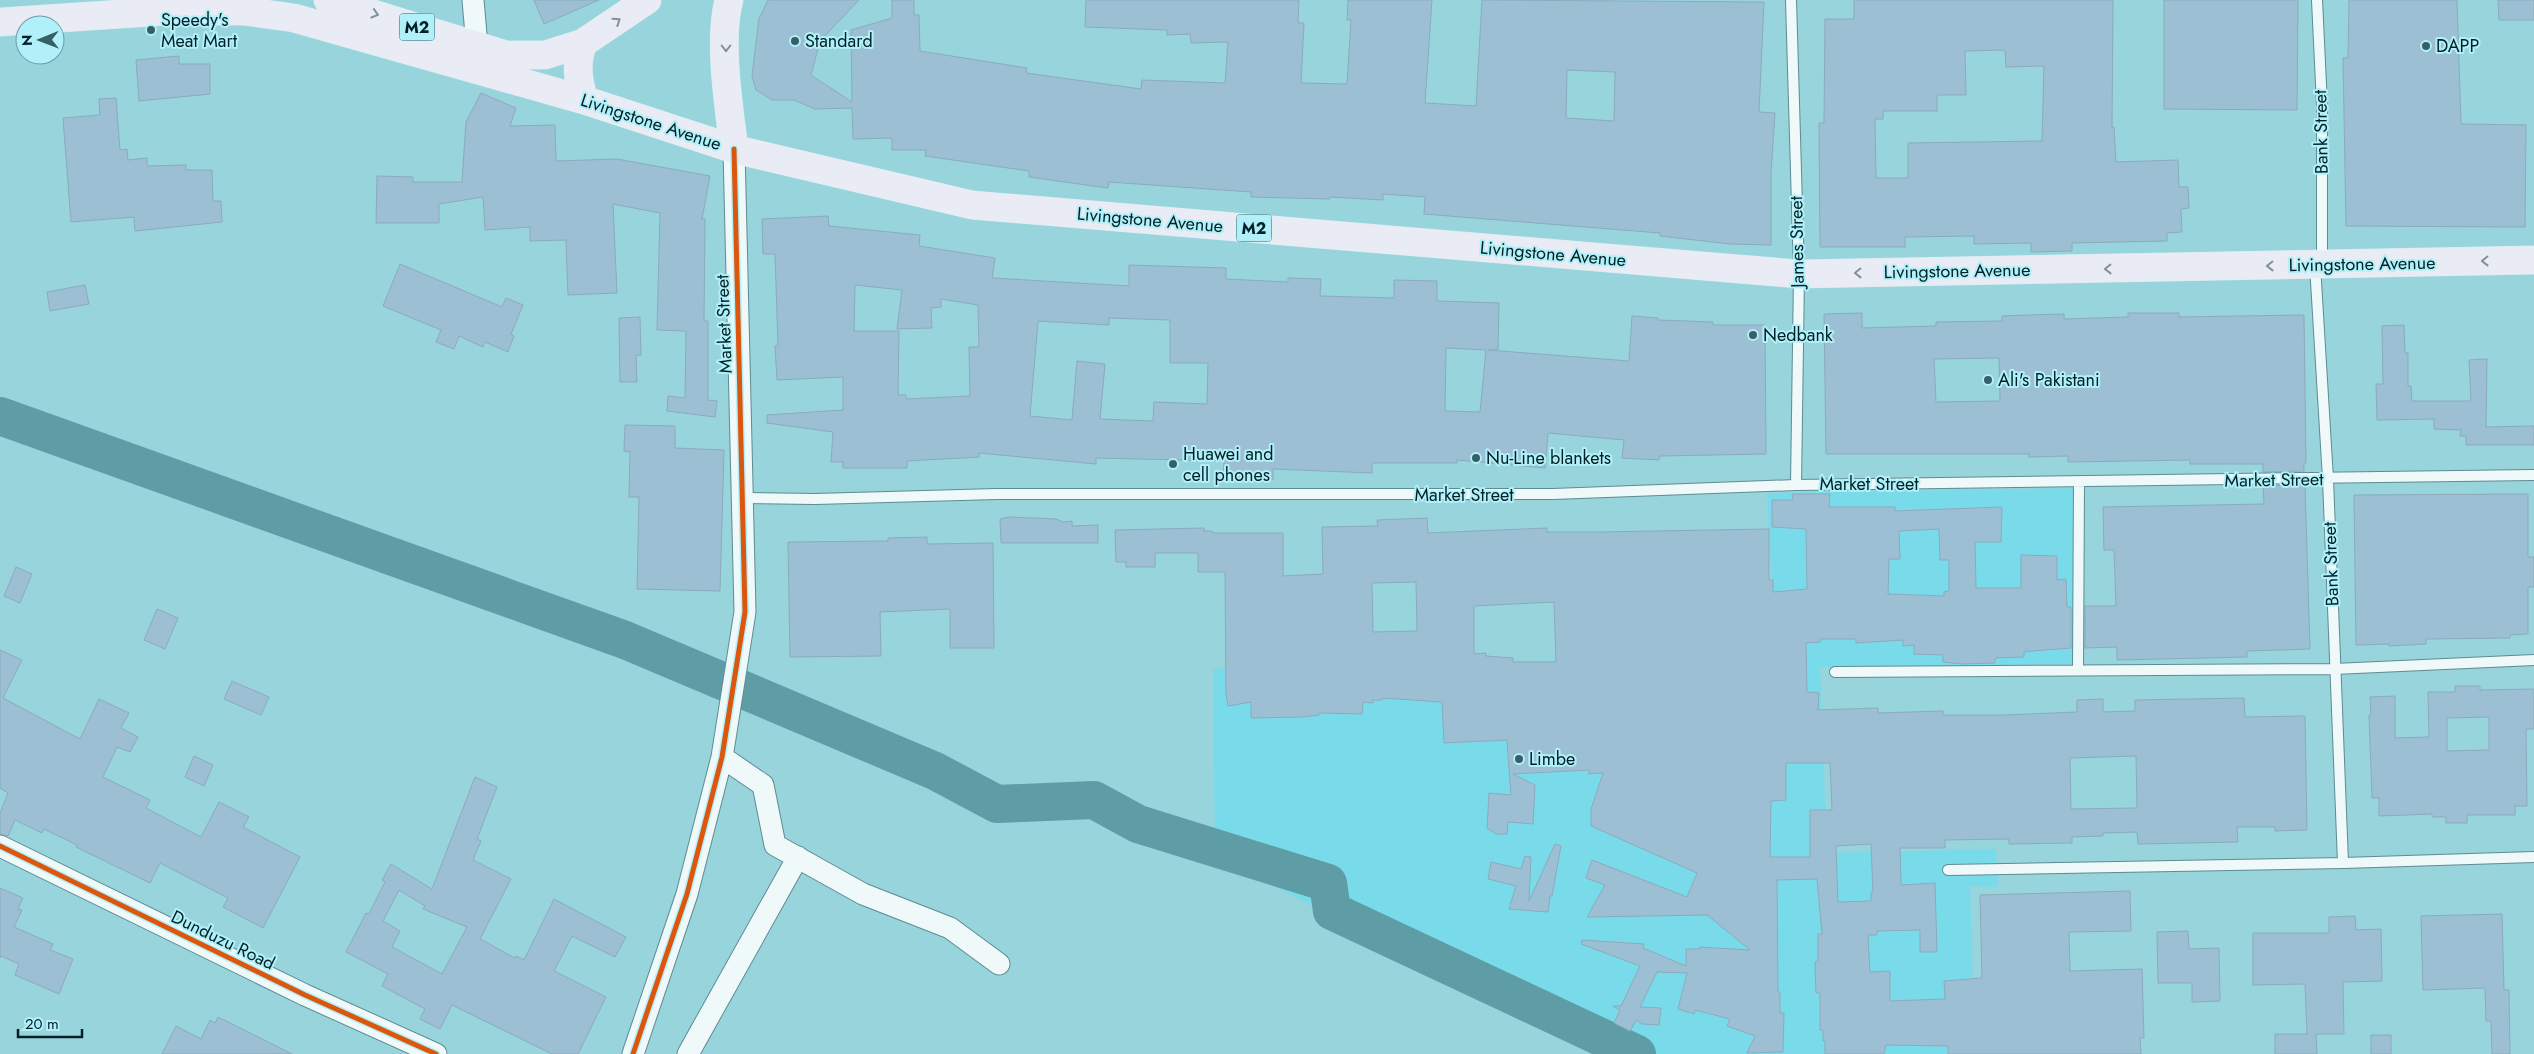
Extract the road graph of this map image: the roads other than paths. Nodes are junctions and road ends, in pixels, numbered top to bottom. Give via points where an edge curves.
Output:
1 (328, 0) edge
2 (473, 0) edge
3 (647, 0) edge
4 (1791, 0) edge
5 (2317, 0) edge
6 (723, 4) edge
7 (0, 22) edge
8 (583, 43) junction
9 (478, 46) junction
10 (584, 100) junction
11 (734, 149) junction
12 (2534, 260) edge
13 (2319, 265) junction
14 (1799, 274) junction
15 (2534, 475) edge
16 (2328, 479) junction
17 (2080, 482) junction
18 (1796, 485) junction
19 (744, 498) junction
20 (2534, 660) edge
21 (2334, 669) junction
22 (2078, 670) junction
23 (1835, 672) dead end
24 (722, 756) junction
25 (0, 846) edge
26 (2534, 856) edge
27 (798, 857) junction
28 (2343, 863) junction
29 (1948, 870) dead end
30 (999, 964) dead end
31 (436, 1054) edge
32 (633, 1054) edge
33 (688, 1054) edge

1 -> 9 highway, M2
2 - 9 street
8 -> 3 highway, M2
4 - 14 lane, James Street
5 - 13 lane, Bank Street via 2322,105
6 -> 11 highway
7 - 10 highway, Livingstone Avenue / M2 via 166,11 244,11 294,18
8 - 9 highway, M2 via 545,55 506,55
8 - 10 highway via 578,57 578,78
10 - 11 highway, Livingstone Avenue / M2
11 - 14 highway, Livingstone Avenue / M2 via 972,205
11 - 19 street, Market Street
12 -> 13 highway, Livingstone Avenue / M2
13 -> 14 highway, Livingstone Avenue / M2
13 - 16 lane, Bank Street
14 - 18 lane, James Street
15 - 16 lane, Market Street
16 - 17 lane, Market Street
16 - 21 lane, Bank Street
17 - 18 lane, Market Street
17 - 22 lane
18 - 19 lane, Market Street via 1553,494 997,494
19 - 24 street via 745,612
20 - 21 lane
21 - 22 lane
21 - 28 lane, Bank Street
22 - 23 lane
24 - 27 street via 763,785 775,845
24 - 32 street via 687,894
25 - 31 street, Dunduzu Road via 305,995
26 - 28 lane
27 - 30 street via 863,894 950,928
27 - 33 street
28 - 29 lane

